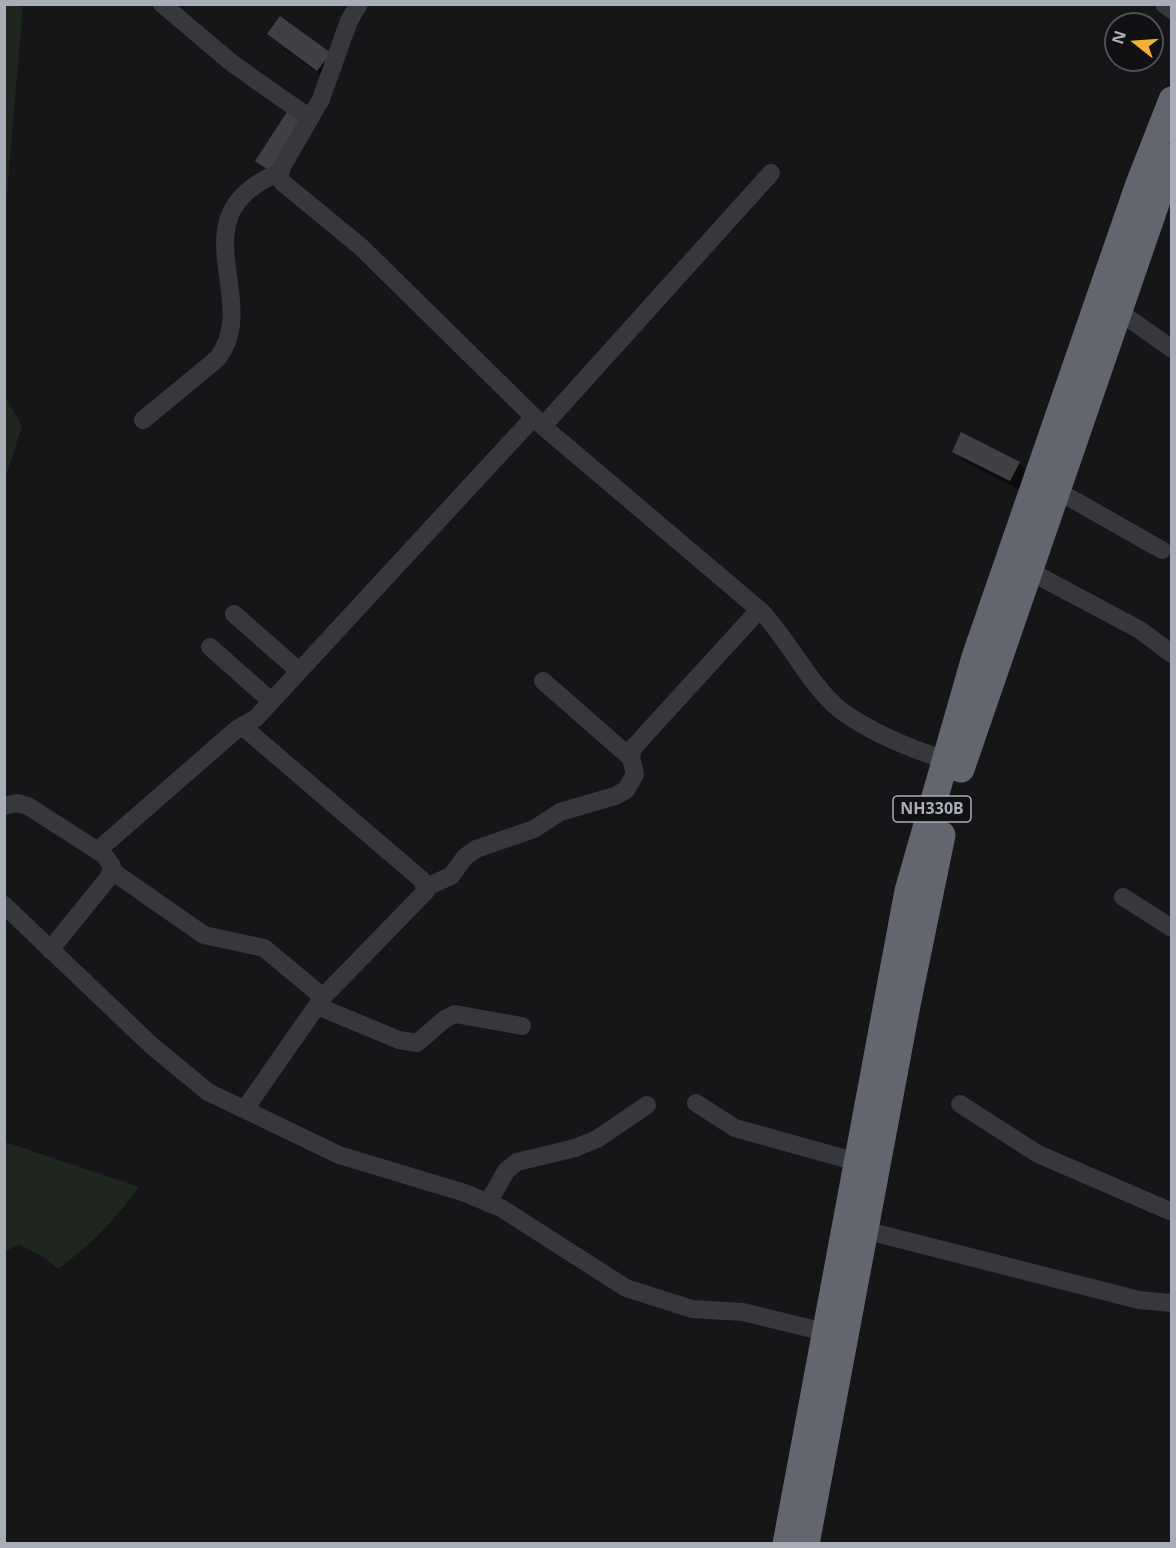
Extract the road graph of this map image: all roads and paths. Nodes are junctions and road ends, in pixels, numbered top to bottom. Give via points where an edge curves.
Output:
1 (162, 4) edge
2 (359, 4) edge
3 (1164, 4) edge
4 (1172, 10) edge
5 (1172, 100) edge
6 (310, 118) junction
7 (1172, 157) edge
8 (280, 172) junction
9 (771, 173) dead end
10 (1117, 310) junction
11 (1172, 349) edge
12 (143, 420) dead end
13 (539, 421) junction
14 (1056, 490) junction
15 (1162, 550) dead end
16 (1019, 566) junction
17 (759, 610) junction
18 (234, 614) dead end
19 (210, 646) dead end
20 (1172, 654) edge
21 (299, 671) junction
22 (543, 681) dead end
23 (271, 701) junction
24 (242, 726) junction
25 (631, 758) junction
26 (954, 762) junction
27 (4, 806) edge
28 (97, 850) junction
29 (112, 871) junction
30 (426, 887) junction
31 (1123, 897) dead end
32 (4, 905) edge
33 (1172, 928) edge
34 (50, 950) junction
35 (320, 1001) junction
36 (522, 1026) dead end
37 (696, 1103) dead end
38 (960, 1104) dead end
39 (647, 1105) dead end
40 (245, 1109) junction
41 (866, 1165) junction
42 (488, 1203) junction
43 (1172, 1212) edge
44 (864, 1230) junction
45 (1172, 1303) edge
46 (834, 1334) junction
47 (786, 1544) edge
48 (806, 1544) edge

1 - 6 street via 234,64
2 - 6 street
3 - 4 street
5 - 16 highway, NH330B via 1138,184
6 - 8 street
7 - 10 highway, NH330B
8 - 12 street via 249,190 228,220 225,262 232,324 226,347 217,359
8 - 13 street via 282,182 361,247
9 - 13 street
10 - 11 street
10 - 14 highway, NH330B
13 - 17 street
13 - 21 street
14 - 15 street
14 - 16 highway, NH330B
16 - 20 street via 1131,625
16 - 26 highway, NH330B via 975,657
17 - 25 street via 633,748
17 - 26 street via 782,633 838,708 881,735
18 - 21 street
19 - 23 street
21 - 23 street
22 - 25 street
23 - 24 street via 256,718
24 - 28 street
24 - 30 street
25 - 30 street via 635,774 626,790 560,812 534,829 476,849 451,876
26 - 41 highway, NH330B via 908,891
27 - 28 street via 17,802 28,806
28 - 29 street via 110,861
29 - 34 street
29 - 35 street via 204,935 264,948
30 - 35 street via 424,895
31 - 33 street
32 - 34 street
34 - 40 street via 151,1045 208,1092
35 - 36 street via 399,1040 417,1043 455,1014
35 - 40 street
37 - 41 street via 735,1128
38 - 43 street via 1053,1161
39 - 42 street via 597,1139 517,1162 506,1171
40 - 42 street via 339,1155
41 - 44 highway, NH330B
41 - 46 highway, NH330B
42 - 46 street via 626,1288 692,1309 743,1312
44 - 45 street via 1139,1300
44 - 46 highway, NH330B
46 - 47 highway, NH330B
46 - 48 highway, NH330B

